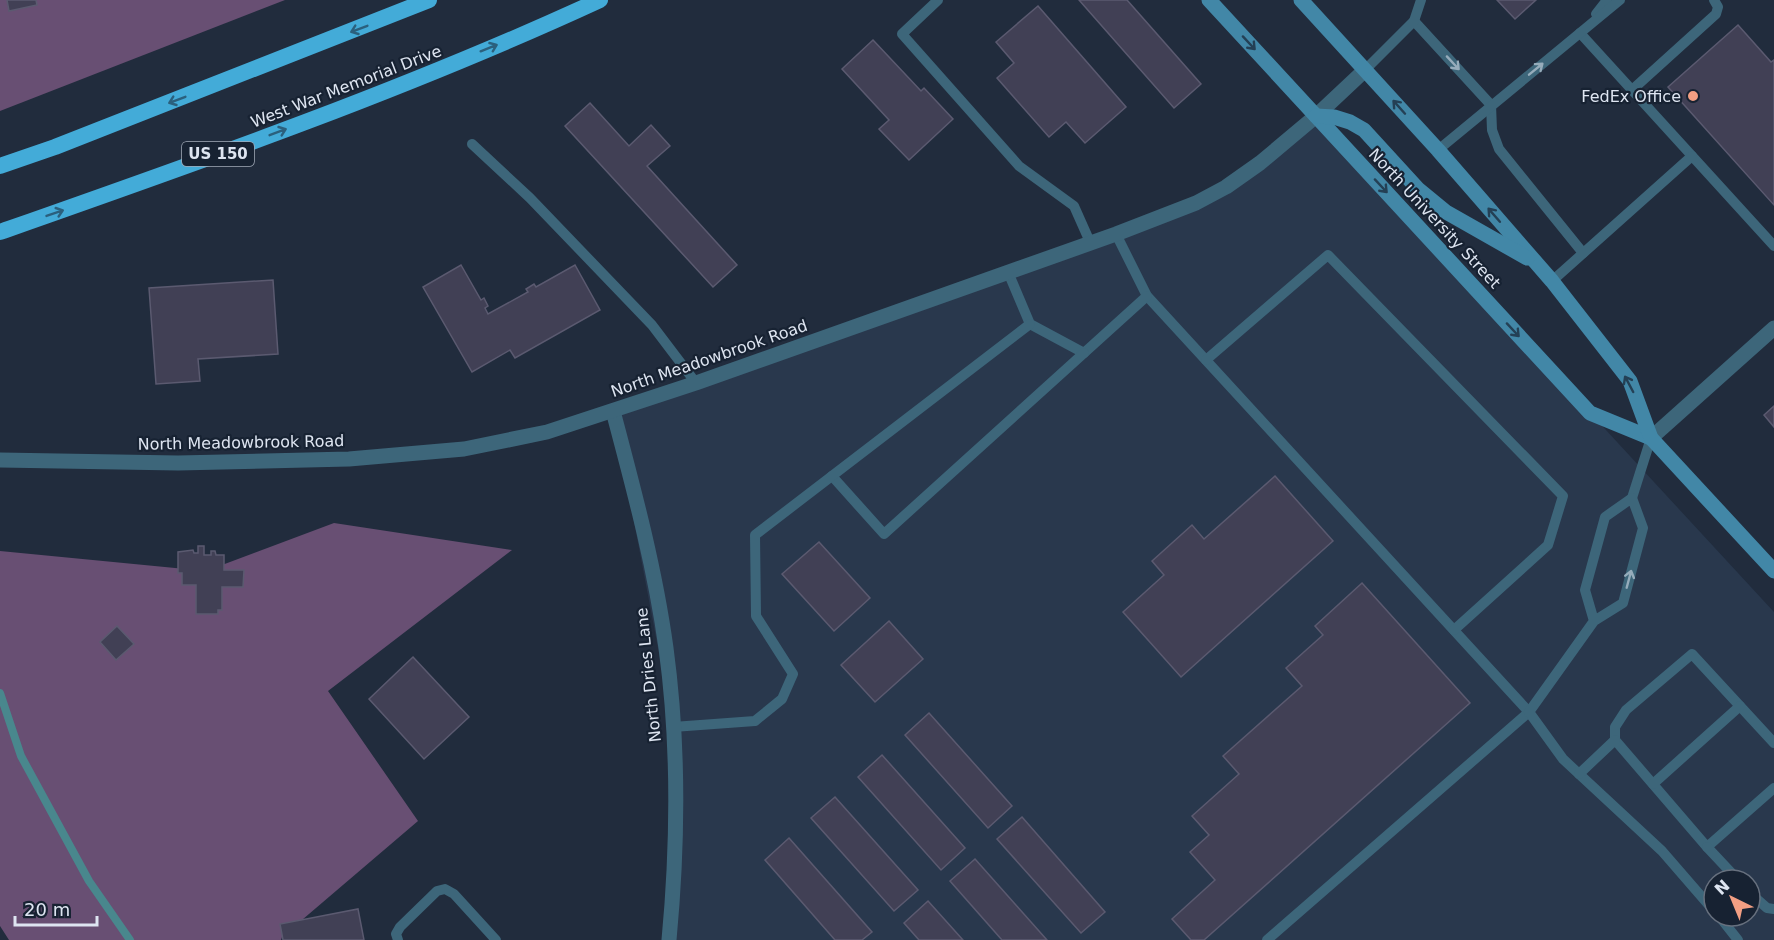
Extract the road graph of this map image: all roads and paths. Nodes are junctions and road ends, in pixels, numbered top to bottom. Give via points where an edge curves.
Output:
1 (429, 0) edge
2 (600, 0) edge
3 (938, 0) edge
4 (1209, 0) edge
5 (1301, 0) edge
6 (1421, 0) edge
7 (1607, 0) edge
8 (1620, 0) edge
9 (1714, 0) edge
10 (1414, 21) junction
11 (1580, 33) junction
12 (1365, 70) junction
13 (1632, 90) junction
14 (1491, 105) junction
15 (1316, 116) junction
16 (472, 144) dead end
17 (1438, 150) junction
18 (1692, 156) junction
19 (0, 166) edge
20 (0, 232) edge
21 (1116, 234) junction
22 (1090, 242) junction
23 (1774, 246) edge
24 (1583, 253) junction
25 (1537, 264) junction
26 (1008, 272) junction
27 (1552, 281) junction
28 (1147, 296) junction
29 (1030, 324) junction
30 (1774, 328) edge
31 (1084, 353) junction
32 (1206, 360) junction
33 (696, 383) junction
34 (613, 411) junction
35 (1651, 438) junction
36 (0, 460) edge
37 (832, 476) junction
38 (1632, 498) junction
39 (1774, 571) edge
40 (1594, 621) junction
41 (1454, 630) junction
42 (1740, 706) junction
43 (1529, 712) junction
44 (673, 728) junction
45 (1615, 740) junction
46 (1774, 743) edge
47 (1579, 774) junction
48 (1653, 784) junction
49 (1774, 788) edge
50 (1707, 847) junction
51 (1727, 868) edge
52 (1702, 896) edge
53 (1728, 928) edge
54 (398, 940) edge
55 (496, 940) edge
56 (669, 940) edge
57 (1267, 940) edge
58 (1738, 940) edge

1 -> 19 highway
20 -> 2 highway, West War Memorial Drive / US 150 via 280,131
3 - 22 lane via 902,34 1019,166 1074,206
4 -> 15 main road, North University Street
5 - 12 main road, North University Street
6 - 10 lane
7 - 11 lane
8 - 11 lane
9 - 13 lane via 1716,14
10 - 12 lane
10 -> 14 lane
11 - 13 lane
14 -> 11 lane
12 - 15 street, North Meadowbrook Road
17 -> 12 main road, North University Street
13 - 18 lane
14 - 17 lane
14 - 24 lane via 1492,130 1499,149
15 - 21 street, North Meadowbrook Road via 1226,187
15 - 25 main road via 1334,117 1364,130 1418,189 1446,212
15 -> 35 main road, North University Street via 1590,413
16 - 33 lane via 530,198 652,325
25 -> 17 main road, North University Street
18 - 23 lane
18 - 24 lane
21 - 22 street, North Meadowbrook Road
21 - 28 lane
22 - 26 street, North Meadowbrook Road
24 - 27 lane
25 - 27 main road, North University Street
26 - 29 lane
26 - 33 street, North Meadowbrook Road
35 -> 27 main road, North University Street via 1630,381
28 - 31 lane
28 - 32 lane
29 - 31 lane
29 - 37 lane
30 - 35 street
31 - 37 lane via 884,534
32 - 41 lane
32 - 41 lane via 1328,255 1563,496 1548,545
33 - 34 street, North Meadowbrook Road
34 - 36 street, North Meadowbrook Road via 519,439 397,456 222,462
34 - 44 street, North Dries Lane via 655,583
35 - 38 lane
35 - 39 main road, North University Street
37 - 44 lane via 755,535 756,616 794,674 782,699 755,721
38 - 40 lane via 1605,517 1585,590
40 -> 38 lane via 1623,603 1643,528
40 - 43 lane
41 - 43 lane
42 - 45 lane via 1692,654 1626,710 1615,727
42 - 46 lane
42 - 48 lane
43 - 47 lane via 1563,759
43 - 57 lane
44 - 56 street, North Dries Lane via 675,802
45 - 47 lane
45 - 48 lane
47 - 52 lane via 1662,851
48 - 50 lane
49 - 50 lane
50 - 51 lane
53 - 58 lane
54 - 55 lane via 400,927 437,891 445,889

